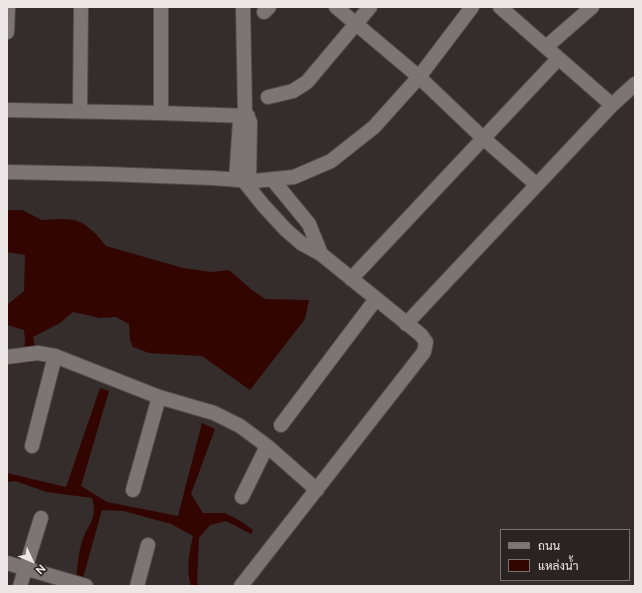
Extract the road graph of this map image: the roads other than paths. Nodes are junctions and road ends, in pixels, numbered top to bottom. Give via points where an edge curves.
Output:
1 (8, 7) edge
2 (81, 7) edge
3 (161, 7) edge
4 (244, 7) edge
5 (336, 7) edge
6 (370, 7) edge
7 (472, 7) edge
8 (500, 7) edge
9 (592, 7) edge
10 (356, 24) junction
11 (7, 32) edge
12 (546, 47) junction
13 (558, 59) junction
14 (419, 77) junction
15 (635, 84) edge
16 (268, 97) dead end
17 (612, 105) junction
18 (7, 110) edge
19 (80, 111) junction
20 (160, 113) junction
21 (245, 115) junction
22 (483, 138) junction
23 (7, 172) edge
24 (272, 179) junction
25 (243, 180) junction
26 (537, 185) junction
27 (321, 254) junction
28 (351, 279) junction
29 (376, 299) junction
30 (406, 324) junction
31 (55, 356) junction
32 (7, 357) edge
33 (159, 397) junction
34 (281, 425) dead end
35 (32, 446) dead end
36 (267, 446) junction
37 (133, 490) dead end
38 (317, 490) junction
39 (242, 497) dead end
40 (41, 518) dead end
41 (148, 545) dead end
42 (7, 563) edge
43 (26, 569) junction
44 (20, 586) edge
45 (85, 586) edge
46 (136, 586) edge
47 (241, 586) edge

1 - 11 street
2 - 19 street
3 - 20 street
4 - 21 street
5 - 10 street
6 - 10 street
7 - 14 street
8 - 12 street
9 - 12 street
10 - 14 street
10 - 16 street via 307,82 293,91
12 - 13 street
13 - 17 street
13 - 22 street
14 - 22 street
14 - 24 street via 374,127 331,161 294,177
15 - 17 street
17 - 26 street
18 - 19 street
19 - 20 street
20 - 21 street
21 - 25 street via 240,121 244,139
22 - 26 street
22 - 28 street
23 - 25 street
24 - 25 street
24 - 27 street via 309,224
25 - 27 street via 286,230
26 - 30 street
27 - 28 street
28 - 29 street
29 - 30 street
29 - 34 street
30 - 38 street via 426,342 424,352
31 - 32 street via 38,353
31 - 33 street
31 - 35 street
33 - 36 street via 214,413 240,426
33 - 37 street
36 - 38 street
36 - 39 street
38 - 47 street
40 - 43 street
41 - 46 street
42 - 43 street
43 - 44 street
43 - 45 street

